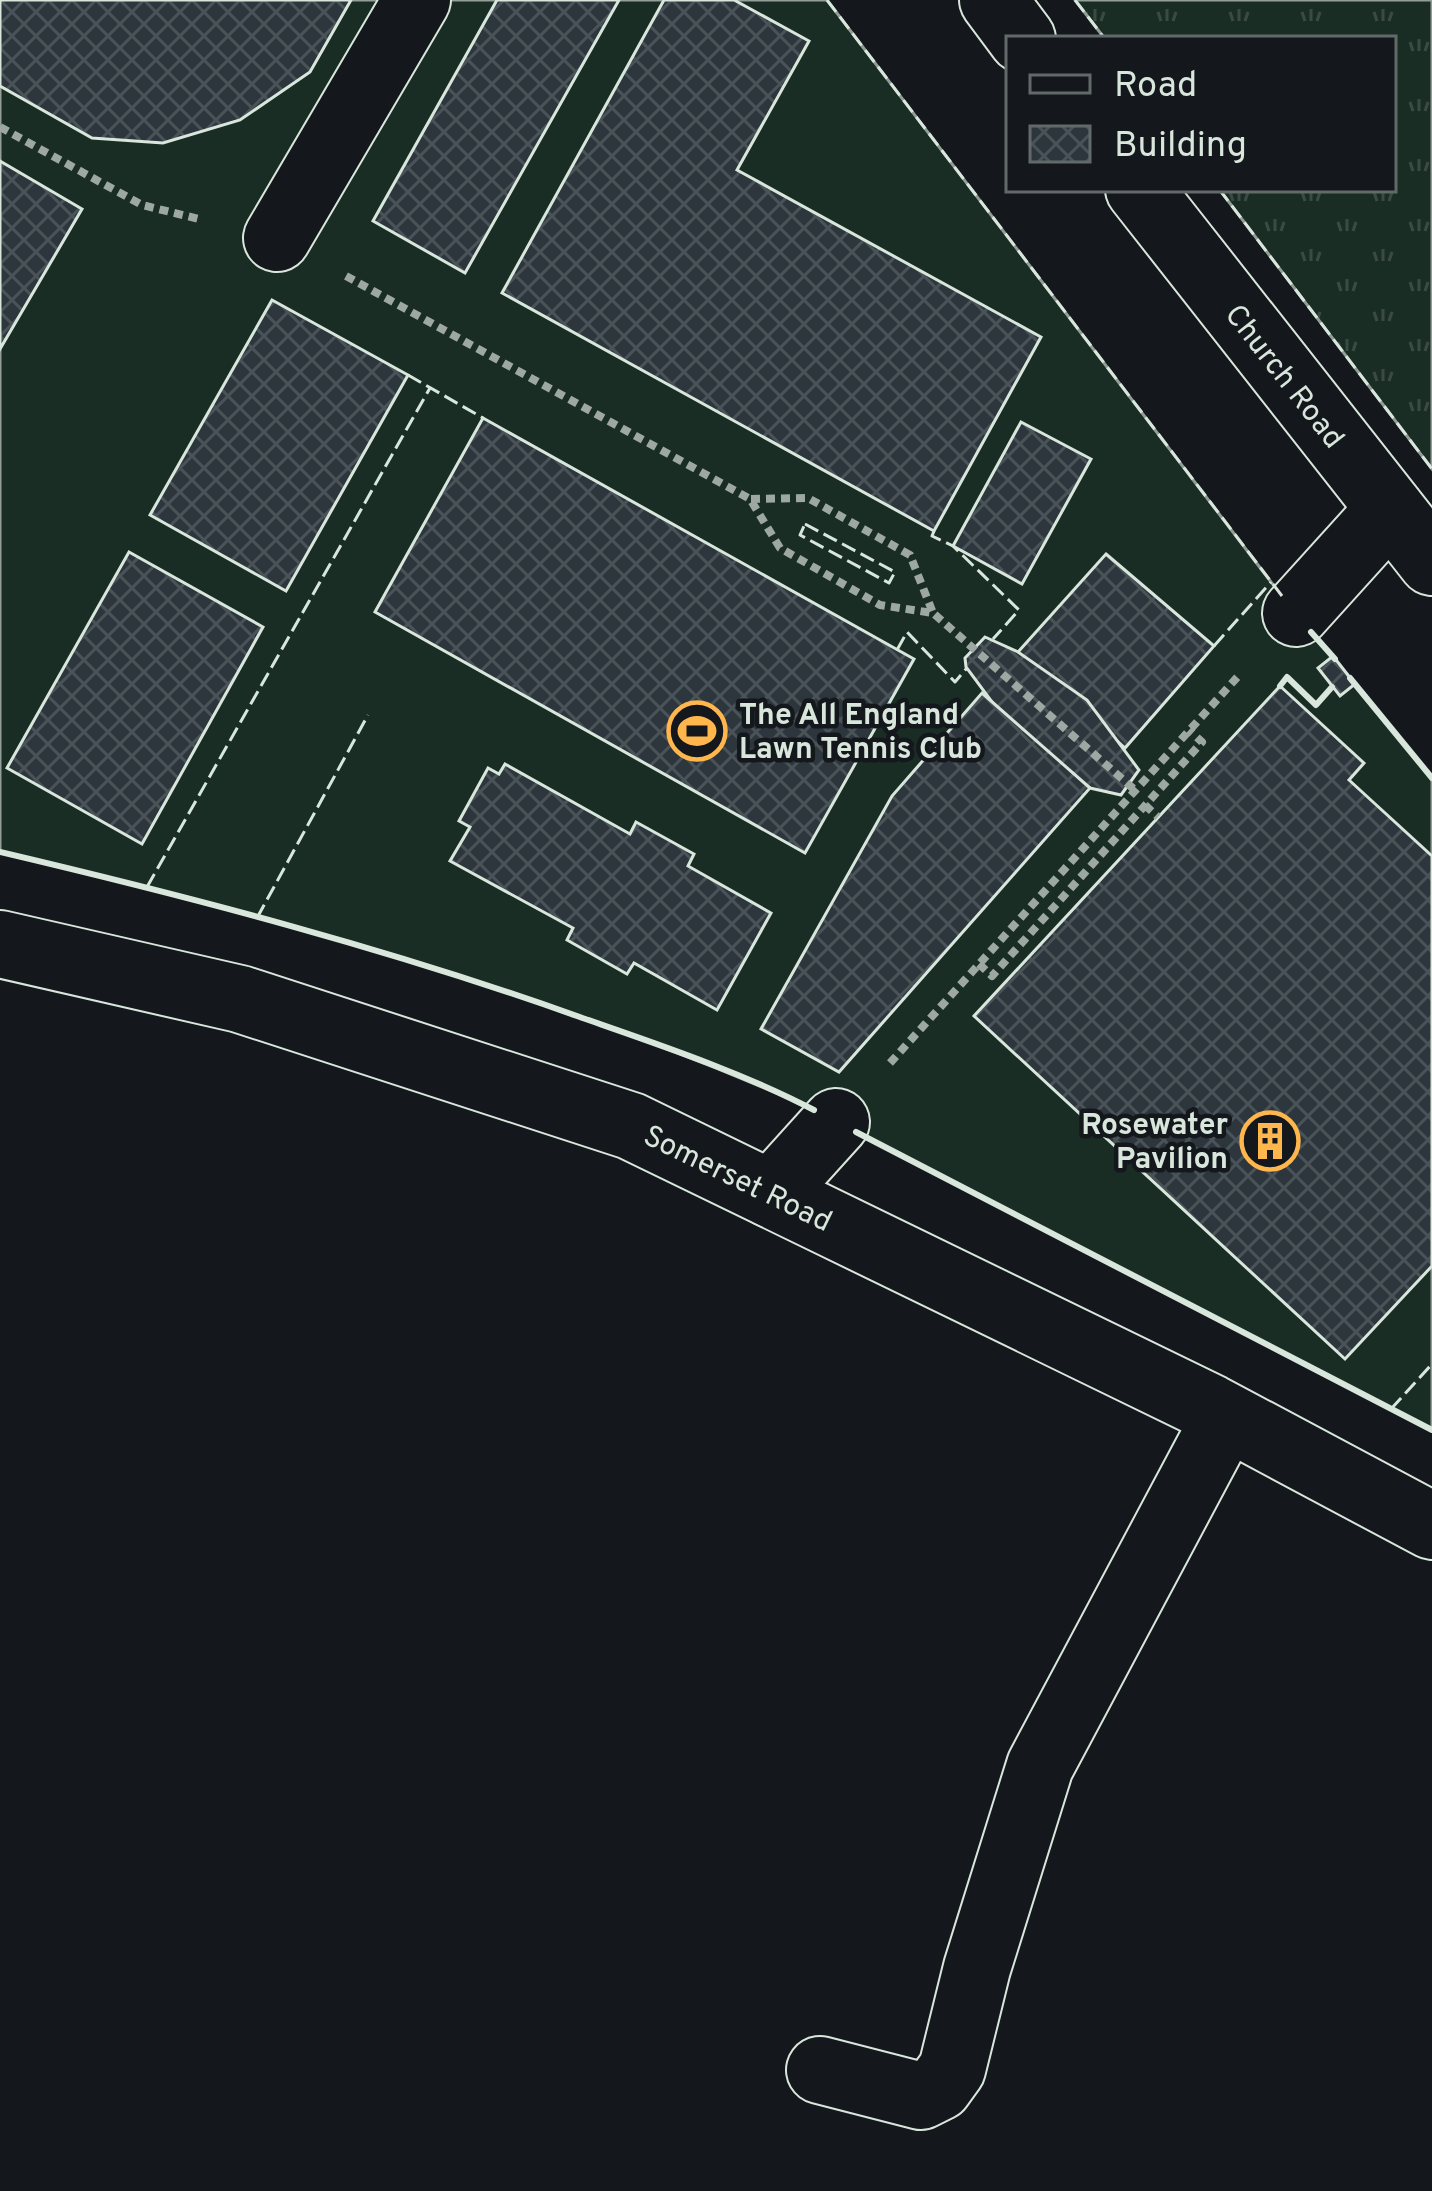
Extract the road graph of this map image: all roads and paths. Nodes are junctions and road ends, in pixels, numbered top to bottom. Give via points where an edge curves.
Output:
1 (417, 0) edge
2 (993, 0) edge
3 (1020, 36) edge
4 (0, 127) edge
5 (1141, 192) edge
6 (277, 238) junction
7 (750, 500) junction
8 (1390, 509) junction
9 (1432, 562) edge
10 (933, 613) junction
11 (1296, 614) joint
12 (1189, 730) junction
13 (1136, 791) junction
14 (1145, 806) junction
15 (1158, 817) dead end
16 (0, 944) edge
17 (980, 964) junction
18 (836, 1122) joint
19 (771, 1194) junction
20 (1226, 1417) junction
21 (1432, 1526) edge
22 (820, 2070) dead end

1 - 6 street
2 - 3 street
4 - 6 path via 142,206
5 - 8 street, Church Road
6 - 7 path
7 - 10 path via 780,548 880,604
7 - 10 path via 808,497 910,555
8 - 9 street, Church Road
8 - 11 street
10 - 13 path
11 - 12 path
12 - 13 path
12 - 14 path via 1202,742
13 - 17 path
14 - 15 path
14 - 17 path via 992,976
16 - 19 street, Somerset Road via 240,999 631,1126
17 - 18 path
18 - 19 street
19 - 20 street, Somerset Road
20 - 21 street, Somerset Road
20 - 22 street via 1040,1766 952,2069 921,2096

